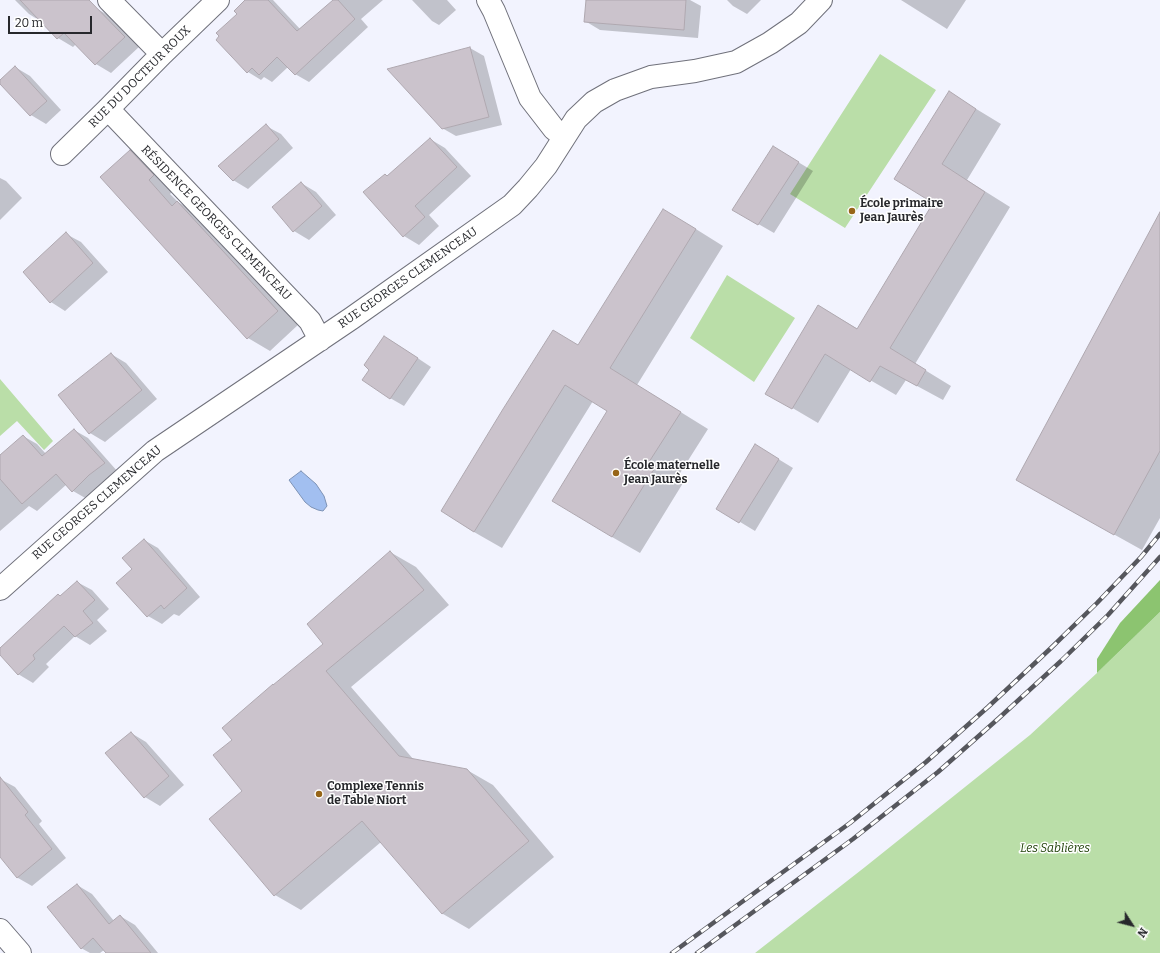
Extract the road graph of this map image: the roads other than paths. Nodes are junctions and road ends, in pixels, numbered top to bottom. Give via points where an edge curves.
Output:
1 (109, 0) edge
2 (218, 0) edge
3 (488, 0) edge
4 (821, 0) edge
5 (162, 54) junction
6 (108, 109) junction
7 (564, 137) junction
8 (62, 154) dead end
9 (320, 340) junction
10 (0, 589) edge
11 (0, 930) edge
12 (20, 953) edge

1 - 5 street
2 - 5 street, RUE DU DOCTEUR ROUX
3 - 7 street via 530,98 554,129
4 - 7 street, RUE GEORGES CLEMENCEAU via 799,23 736,62 651,77 615,90 584,111
5 - 6 street, RUE DU DOCTEUR ROUX
6 - 8 street, RUE DU DOCTEUR ROUX
6 - 9 street, RÉSIDENCE GEORGES CLEMENCEAU via 310,321
7 - 9 street, RUE GEORGES CLEMENCEAU via 546,166 512,204
9 - 10 street, RUE GEORGES CLEMENCEAU via 155,451
11 - 12 street

